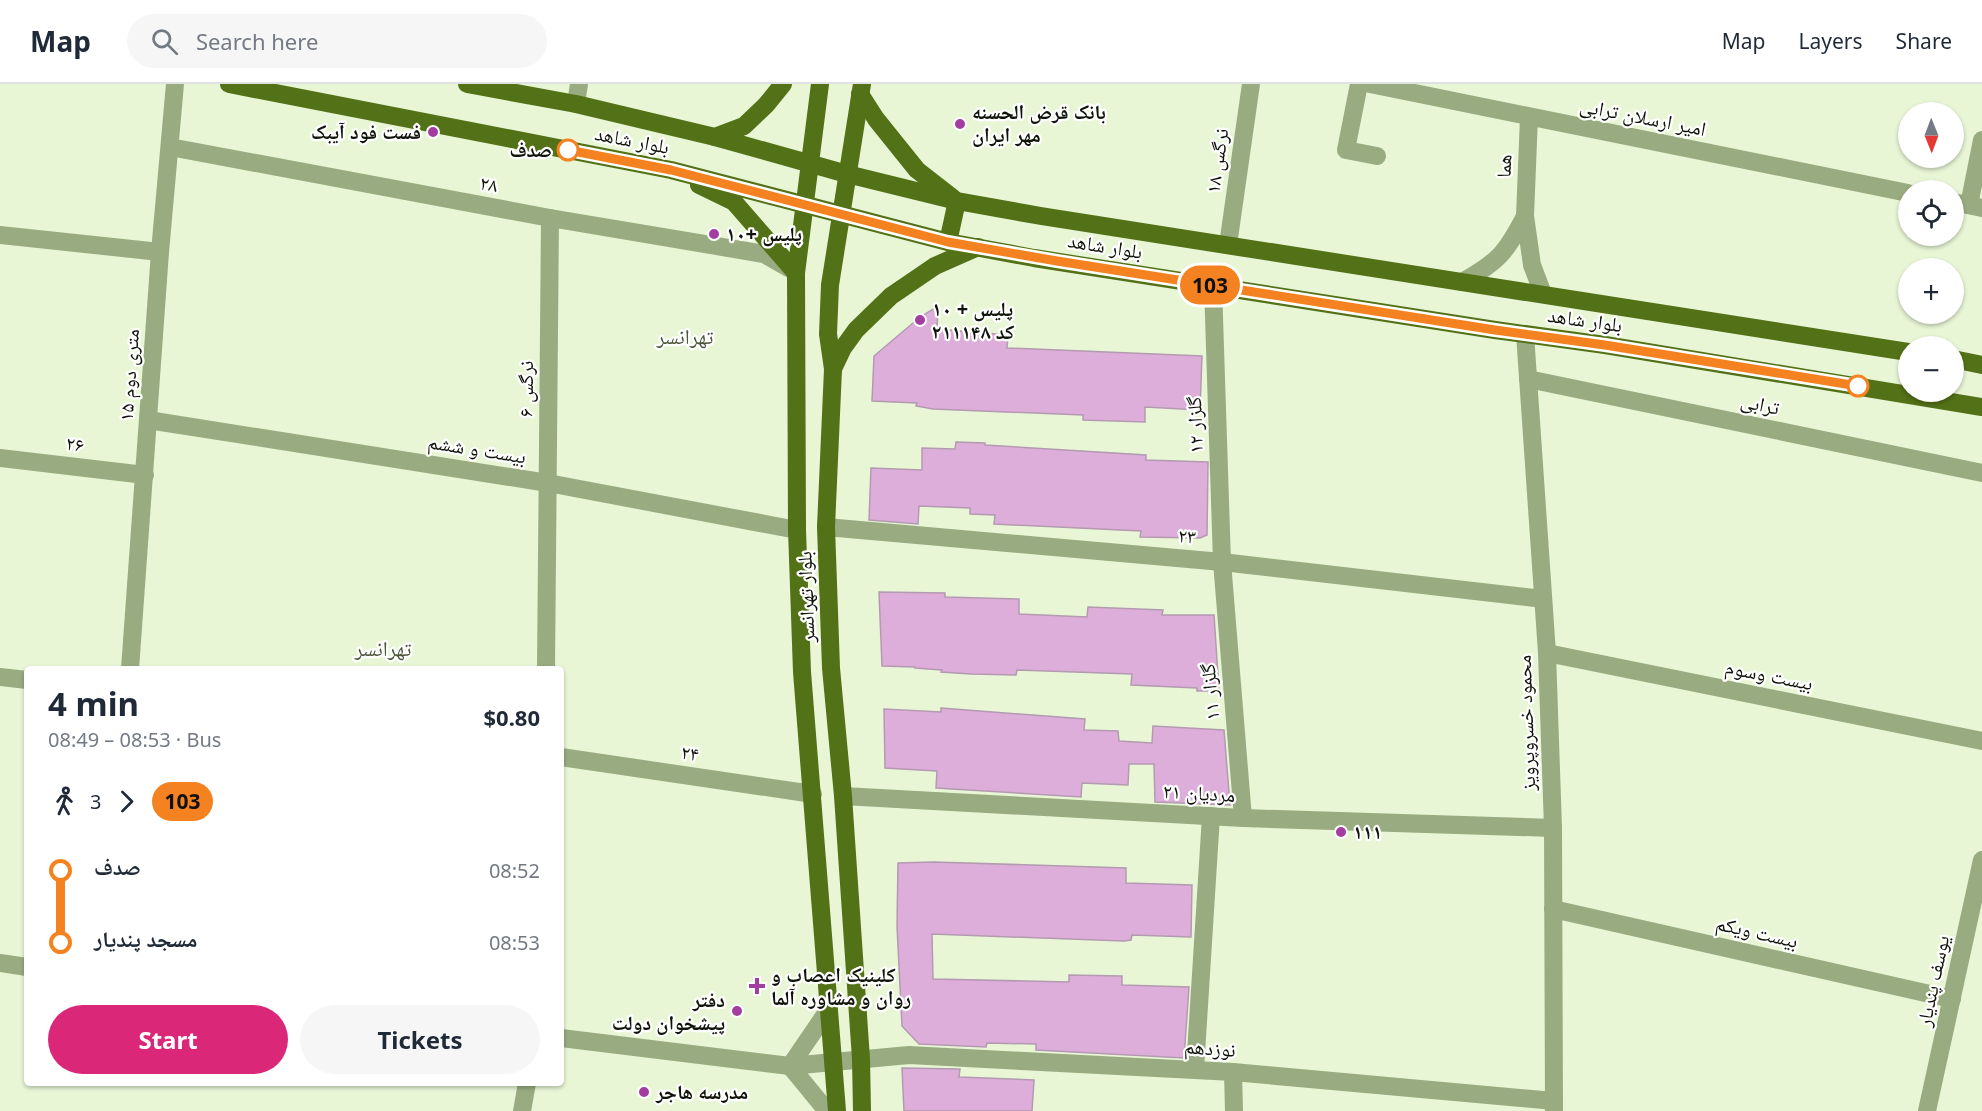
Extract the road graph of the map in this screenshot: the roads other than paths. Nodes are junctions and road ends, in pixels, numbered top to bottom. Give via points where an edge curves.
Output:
1 (175, 84) edge
2 (229, 84) edge
3 (467, 84) edge
4 (579, 84) edge
5 (783, 84) edge
6 (820, 84) edge
7 (1251, 84) edge
8 (1359, 84) edge
9 (1370, 84) edge
10 (861, 89) edge
11 (576, 104) junction
12 (1529, 117) junction
13 (715, 137) junction
14 (1982, 140) edge
15 (170, 147) junction
16 (1377, 156) dead end
17 (809, 163) junction
18 (671, 170) junction
19 (848, 174) junction
20 (1898, 191) edge
21 (957, 201) junction
22 (804, 203) junction
23 (1968, 205) edge
24 (841, 214) junction
25 (1525, 216) junction
26 (550, 218) junction
27 (0, 235) edge
28 (948, 242) junction
29 (1228, 245) junction
30 (978, 247) junction
31 (160, 252) junction
32 (796, 273) junction
33 (1462, 282) junction
34 (1213, 286) junction
35 (1542, 294) junction
36 (1525, 334) junction
37 (1898, 350) edge
38 (1964, 361) edge
39 (1982, 365) edge
40 (833, 369) junction
41 (1528, 379) junction
42 (1982, 407) edge
43 (148, 420) junction
44 (0, 458) edge
45 (1982, 473) edge
46 (145, 475) junction
47 (548, 483) junction
48 (826, 527) junction
49 (797, 530) junction
50 (1222, 562) junction
51 (1543, 599) junction
52 (1547, 653) junction
53 (130, 666) edge
54 (546, 666) edge
55 (0, 677) edge
56 (24, 681) edge
57 (1982, 741) edge
58 (564, 758) edge
59 (813, 794) junction
60 (843, 796) junction
61 (1211, 816) junction
62 (1243, 818) junction
63 (1553, 828) junction
64 (1982, 860) edge
65 (1553, 909) junction
66 (0, 963) edge
67 (24, 967) edge
68 (1952, 999) junction
69 (829, 1009) junction
70 (859, 1030) junction
71 (831, 1034) junction
72 (564, 1038) edge
73 (861, 1059) junction
74 (834, 1061) junction
75 (790, 1066) junction
76 (1195, 1069) junction
77 (1233, 1072) junction
78 (526, 1086) edge
79 (836, 1102) edge
80 (862, 1102) edge
81 (1554, 1106) edge
82 (522, 1111) edge
83 (827, 1111) edge
84 (1234, 1111) edge
85 (1927, 1111) edge

1 - 15 street, ۱۵ متری دوم
2 - 18 main road, بلوار شاهد
3 - 11 main road, بلوار شاهد
4 - 11 street
5 - 13 main road via 744,126
6 - 17 main road, بلوار تهرانسر
7 - 29 street, نرگس ۱۸
8 - 16 street via 1346,150
9 - 12 street, امیر ارسلان ترابی
10 - 19 main road, بلوار تهرانسر
10 - 21 main road via 876,119 917,170
11 - 13 main road, بلوار شاهد
12 - 20 street, امیر ارسلان ترابی
12 - 25 street, هما
13 - 17 main road, بلوار شاهد
14 - 23 street
15 - 26 street, ۲۸
15 - 31 street, ۱۵ متری دوم
17 - 19 main road, بلوار شاهد
17 - 22 main road, بلوار تهرانسر
18 - 22 main road, بلوار شاهد
18 - 32 main road via 734,202
19 - 21 main road, بلوار شاهد
19 - 24 main road, بلوار تهرانسر
21 - 28 main road
21 - 29 main road, بلوار شاهد
22 - 24 main road, بلوار شاهد
22 - 32 main road, بلوار تهرانسر
24 - 28 main road, بلوار شاهد
24 - 40 main road, بلوار تهرانسر via 830,285 828,334
25 - 33 street via 1511,244 1489,267
25 - 35 street via 1532,265
26 - 32 street, ۲۸ via 764,254
26 - 47 street, نرگس ۶
27 - 31 street
28 - 30 main road, بلوار شاهد
29 - 33 main road, بلوار شاهد
30 - 34 main road, بلوار شاهد
30 - 40 main road via 935,266 891,296 856,330
31 - 43 street, ۱۵ متری دوم
32 - 49 main road, بلوار تهرانسر
33 - 35 main road, بلوار شاهد
34 - 36 main road, بلوار شاهد
34 - 50 street, گلزار ۱۲
35 - 37 main road, بلوار شاهد
36 - 41 street, محمود خسروپرویز
36 - 42 main road, بلوار شاهد
38 - 39 main road
40 - 48 main road, بلوار تهرانسر
41 - 45 street, ترابی
41 - 51 street, محمود خسروپرویز
43 - 46 street, ۱۵ متری دوم
43 - 47 street, بیست و ششم
44 - 46 street, ۲۶
46 - 53 street, ۱۵ متری دوم
47 - 49 street, بیست و ششم
47 - 54 street, نرگس ۶
48 - 50 street, ۲۳
48 - 60 main road, بلوار تهرانسر via 831,668
49 - 59 main road, بلوار تهرانسر via 802,672
50 - 51 street, ۲۳
50 - 62 street, گلزار ۱۱
51 - 52 street, محمود خسروپرویز
52 - 57 street, بیست وسوم
52 - 63 street, محمود خسروپرویز
55 - 56 street
58 - 59 street, ۲۴
59 - 69 main road, بلوار تهرانسر
60 - 61 street, ۲۱ مردیان
60 - 70 main road, بلوار تهرانسر
61 - 62 street, ۲۱ مردیان
61 - 76 street
62 - 63 street, ۲۱ مردیان
63 - 65 street, محمود خسروپرویز
64 - 68 street, یوسف پندیار
65 - 68 street, بیست ویکم
65 - 81 street, محمود خسروپرویز
66 - 67 street
68 - 85 street, یوسف پندیار
69 - 71 main road, بلوار تهرانسر
69 - 75 street
70 - 71 main road via 849,1044 840,1044
70 - 73 main road, بلوار تهرانسر
71 - 74 main road, بلوار تهرانسر
72 - 75 street, نوزدهم
73 - 74 street, نوزدهم
73 - 76 street, نوزدهم via 909,1055
73 - 80 main road, بلوار تهرانسر
74 - 75 street, نوزدهم
74 - 79 main road, بلوار تهرانسر
75 - 83 street
76 - 77 street, نوزدهم
77 - 81 street, نوزدهم
77 - 84 street
78 - 82 street
79 - 80 main road via 842,1078 851,1077 858,1081

